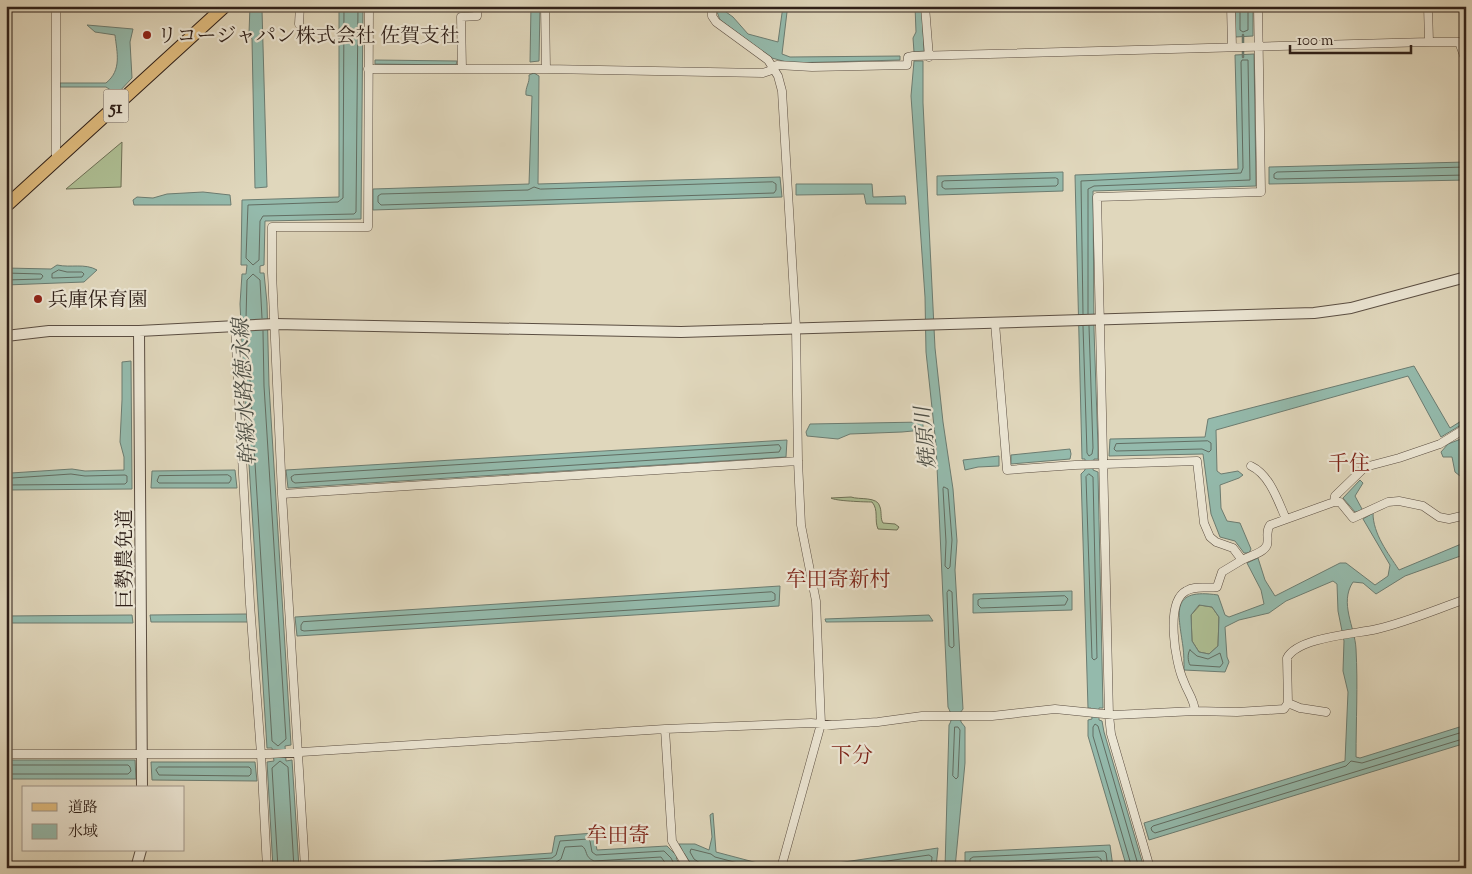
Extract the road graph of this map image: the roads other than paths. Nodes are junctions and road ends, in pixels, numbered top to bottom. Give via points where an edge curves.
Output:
1 (56, 6) edge
2 (225, 6) edge
3 (300, 6) edge
4 (369, 6) edge
5 (478, 6) edge
6 (545, 6) edge
7 (712, 6) edge
8 (925, 6) edge
9 (1231, 6) edge
10 (1258, 6) edge
11 (1428, 6) edge
12 (299, 24) dead end
13 (1429, 42) junction
14 (1233, 47) junction
15 (1258, 47) junction
16 (927, 57) junction
17 (1466, 60) edge
18 (772, 67) junction
19 (368, 69) junction
20 (462, 69) junction
21 (546, 69) junction
22 (56, 161) junction
23 (6, 206) edge
24 (1466, 277) edge
25 (1099, 320) junction
26 (275, 324) junction
27 (995, 324) junction
28 (235, 326) junction
29 (796, 328) junction
30 (139, 331) junction
31 (6, 336) edge
32 (1466, 428) edge
33 (798, 461) junction
34 (1099, 464) junction
35 (1251, 466) dead end
36 (282, 494) junction
37 (1334, 502) junction
38 (1466, 515) edge
39 (1286, 519) junction
40 (1242, 560) junction
41 (1466, 599) edge
42 (1288, 703) junction
43 (1195, 711) junction
44 (1326, 712) dead end
45 (1109, 715) junction
46 (821, 724) junction
47 (665, 729) junction
48 (298, 752) junction
49 (6, 754) edge
50 (142, 754) junction
51 (262, 754) junction
52 (142, 786) edge
53 (140, 852) edge
54 (136, 868) edge
55 (267, 868) edge
56 (305, 868) edge
57 (688, 868) edge
58 (781, 868) edge
59 (1150, 868) edge

1 - 22 street
2 - 22 main road, 51
3 - 12 street
4 - 19 street
5 - 20 street via 477,16 461,17
6 - 21 street
7 - 18 street via 716,22 768,60
8 - 16 street
9 - 14 street
10 - 15 street
11 - 13 street
13 - 15 street
13 - 17 street via 1459,42
14 - 15 street
14 - 16 street
15 - 25 street via 1261,192 1097,197
16 - 18 street via 908,57 907,65
18 - 21 street via 763,73
18 - 29 street via 782,91
19 - 20 street
19 - 26 street via 368,227 272,227
20 - 21 street
22 - 23 main road, 51
24 - 25 street via 1351,308 1314,313
25 - 27 street
25 - 34 street
26 - 28 street
26 - 29 street via 681,332
26 - 36 street
27 - 29 street
27 - 34 street via 1006,470
28 - 30 street
28 - 51 street
29 - 33 street
30 - 31 street via 49,331
30 - 50 street, 巨勢農免道
32 - 37 street via 1440,444 1365,467 1335,496
33 - 36 street
33 - 46 street via 802,525 816,601
34 - 40 street via 1196,461 1204,523 1210,537 1233,548
34 - 45 street
35 - 39 street via 1259,470 1272,489
36 - 48 street
37 - 38 street via 1340,502 1353,518 1388,502 1399,501 1423,506 1439,518
37 - 39 street
39 - 40 street via 1267,529 1263,550
40 - 43 street via 1222,572 1217,587 1193,588 1178,597 1174,613 1176,656
41 - 42 street via 1377,629 1319,640 1291,652 1287,658
42 - 43 street via 1284,709
42 - 44 street
43 - 45 street
45 - 46 street via 1055,709 992,716 922,716 878,722
45 - 59 street via 1110,734
46 - 47 street
46 - 58 street
47 - 48 street
47 - 57 street via 672,841
48 - 51 street
48 - 56 street
49 - 50 street
50 - 51 street
50 - 52 street, 巨勢農免道
51 - 55 street
53 - 54 street

